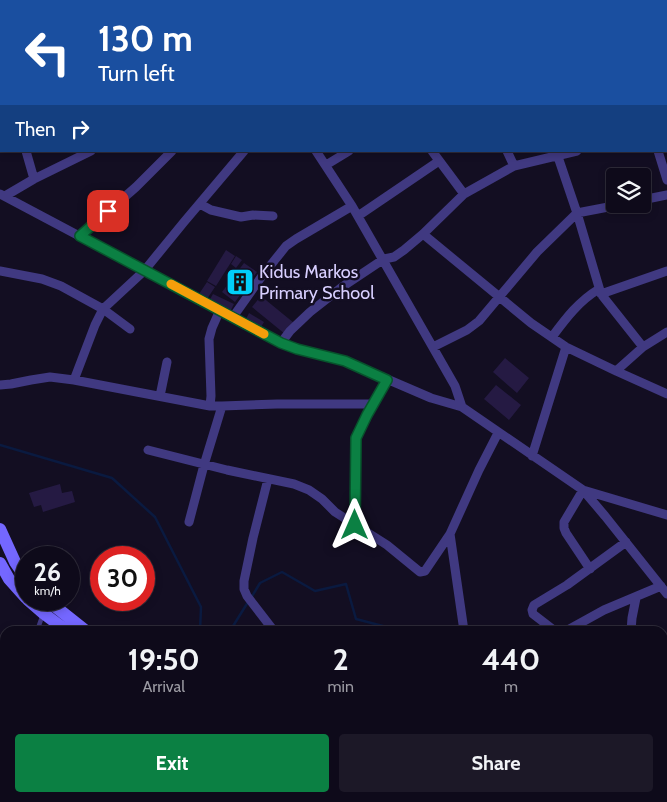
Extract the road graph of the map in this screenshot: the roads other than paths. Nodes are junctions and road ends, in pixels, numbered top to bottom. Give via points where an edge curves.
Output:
1 (26, 152) edge
2 (89, 152) edge
3 (171, 152) edge
4 (243, 152) edge
5 (317, 152) edge
6 (347, 152) edge
7 (433, 152) edge
8 (507, 152) edge
9 (658, 152) edge
10 (557, 153) edge
11 (439, 161) junction
12 (326, 166) junction
13 (514, 166) junction
14 (34, 179) junction
15 (667, 180) edge
16 (464, 194) junction
17 (2, 195) edge
18 (667, 196) edge
19 (651, 199) edge
20 (200, 204) junction
21 (352, 206) junction
22 (606, 207) edge
23 (577, 213) junction
24 (273, 216) dead end
25 (358, 216) junction
26 (423, 234) junction
27 (80, 236) junction
28 (384, 259) junction
29 (144, 270) junction
30 (0, 271) edge
31 (667, 271) edge
32 (600, 291) junction
33 (498, 297) junction
34 (103, 309) junction
35 (220, 310) junction
36 (233, 317) junction
37 (130, 329) dead end
38 (667, 332) edge
39 (552, 337) junction
40 (281, 343) junction
41 (433, 347) junction
42 (566, 347) junction
43 (643, 347) junction
44 (167, 362) dead end
45 (616, 371) junction
46 (74, 380) junction
47 (387, 380) junction
48 (0, 385) edge
49 (667, 394) edge
50 (160, 396) junction
51 (374, 404) junction
52 (210, 406) junction
53 (222, 406) junction
54 (462, 407) junction
55 (498, 433) junction
56 (148, 450) dead end
57 (532, 456) junction
58 (204, 465) junction
59 (268, 478) junction
60 (583, 490) junction
61 (667, 515) edge
62 (189, 522) dead end
63 (355, 525) junction
64 (0, 529) edge
65 (450, 534) junction
66 (626, 542) junction
67 (15, 562) edge
68 (0, 563) edge
69 (590, 569) junction
70 (15, 586) edge
71 (664, 590) edge
72 (636, 598) junction
73 (45, 611) edge
74 (51, 611) edge
75 (55, 611) edge
76 (39, 626) edge
77 (63, 626) edge
78 (78, 626) edge
79 (270, 626) edge
80 (463, 626) edge
81 (549, 626) edge
82 (575, 626) edge
83 (632, 626) edge

1 - 14 street
2 - 14 street
3 - 27 street
4 - 20 street
5 - 12 street
6 - 12 street
7 - 11 street
8 - 13 street
9 - 15 street
10 - 13 street
10 - 23 street
11 - 16 street
11 - 25 street
12 - 21 street
13 - 16 street
14 - 17 street
16 - 26 street
17 - 27 street
18 - 19 street
20 - 24 street via 241,217
20 - 29 street
21 - 25 street
21 - 36 street via 286,246
22 - 23 street
23 - 32 street
23 - 33 street
25 - 28 street
26 - 28 street via 394,257
26 - 33 street
27 - 29 street
28 - 40 street via 310,312
28 - 41 street
29 - 34 street
29 - 35 street
30 - 34 street via 61,286
31 - 32 street
32 - 39 street via 582,300
32 - 43 street
33 - 39 street
33 - 41 street via 467,330
34 - 37 street
34 - 46 street
35 - 36 street
35 - 52 street via 209,339
36 - 40 street
38 - 43 street
39 - 42 street
40 - 47 street via 345,361
41 - 54 street via 455,386
42 - 45 street
42 - 57 street
43 - 45 street
44 - 50 street
45 - 49 street
46 - 48 street via 50,377
46 - 50 street
47 - 51 street
47 - 54 street
50 - 52 street
51 - 53 street
51 - 63 street via 356,438
52 - 53 street
53 - 58 street
54 - 55 street
55 - 57 street
55 - 65 street
56 - 58 street
57 - 60 street
58 - 59 street
58 - 62 street
59 - 63 street via 309,490
59 - 79 street via 244,588
60 - 61 street
60 - 66 street
60 - 69 street via 564,522 564,528
63 - 65 street via 387,545 420,572 425,571
64 - 67 main road
65 - 80 street
66 - 69 street
66 - 71 street
68 - 70 main road
69 - 81 street via 534,606 533,614
71 - 72 street
72 - 82 street
72 - 83 street
73 - 76 lane
74 - 77 main road
75 - 78 main road

